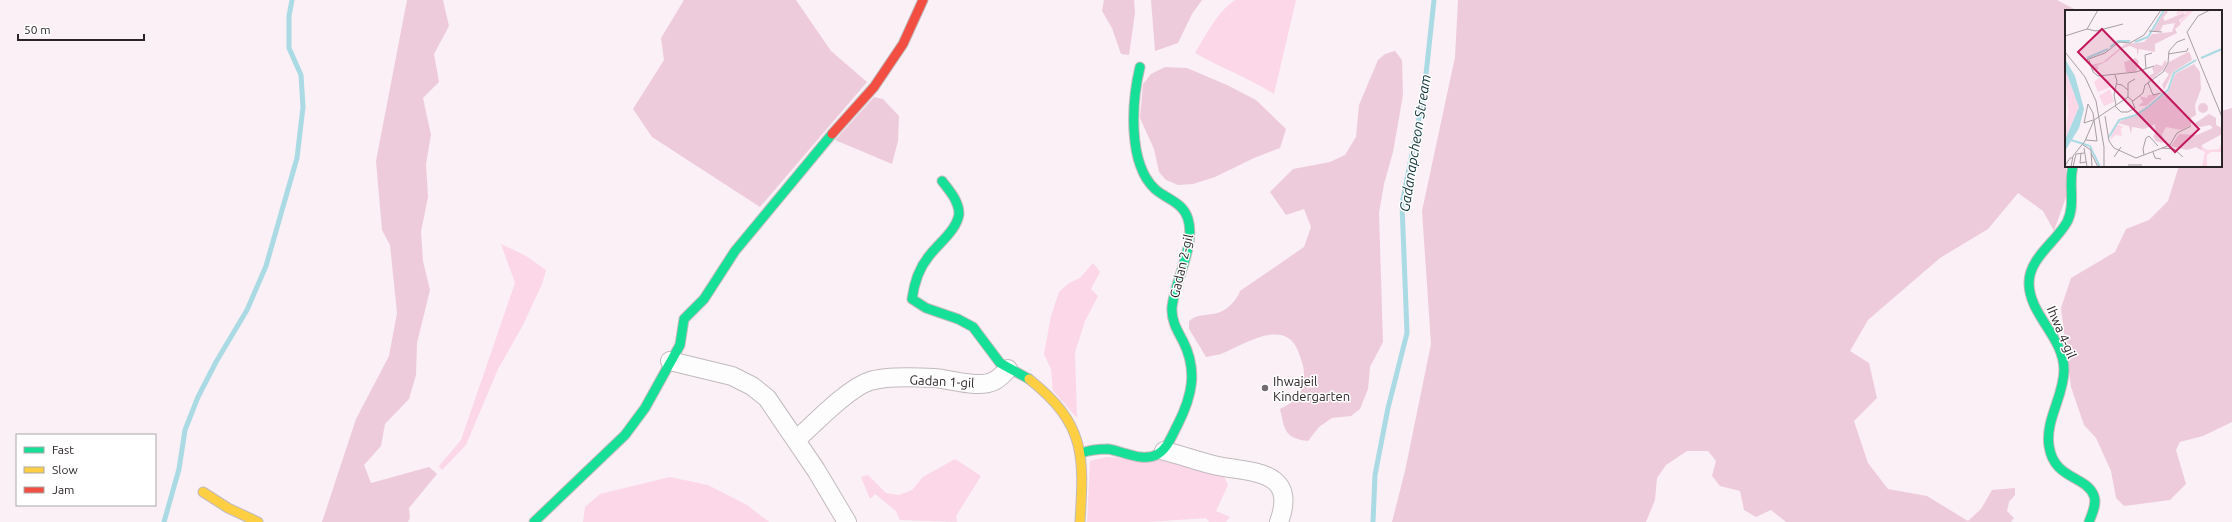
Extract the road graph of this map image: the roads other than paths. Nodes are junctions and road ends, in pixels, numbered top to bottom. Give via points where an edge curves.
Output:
1 (923, 0) edge
2 (1140, 67) dead end
3 (2073, 167) edge
4 (942, 181) dead end
5 (670, 361) junction
6 (1008, 369) junction
7 (796, 440) junction
8 (1164, 451) junction
9 (1081, 453) junction
10 (203, 492) dead end
11 (258, 522) edge
12 (534, 522) edge
13 (847, 522) edge
14 (1080, 522) edge
15 (1279, 522) edge
16 (2089, 522) edge

1 - 5 street via 903,44 874,87 839,124 735,251 704,299 684,320 680,345
2 - 8 street, Gadan 2-gil via 1133,104 1133,125 1143,170 1155,189 1175,200 1184,209 1191,232 1171,311 1173,321 1190,353 1193,380 1191,392
3 - 16 street, Ihwa 4-gil via 2069,181 2071,211 2067,222 2036,261 2029,286 2064,367 2049,431 2051,455 2060,470 2092,491 2096,497 2097,504
4 - 6 street via 959,208 958,216 948,235 926,261 913,290 912,299 918,305 944,313 974,328 998,362
5 - 7 street via 713,370 752,386 767,398
5 - 12 street via 645,408 624,435
6 - 7 street, Gadan 1-gil via 993,382 984,383 934,378 869,381 842,400
6 - 9 street via 1025,376 1044,392 1074,432
7 - 13 street
8 - 9 street via 1150,458 1112,450 1095,449
8 - 15 street via 1218,466 1259,472 1272,479 1281,488 1285,497
9 - 14 street
10 - 11 street via 228,508

